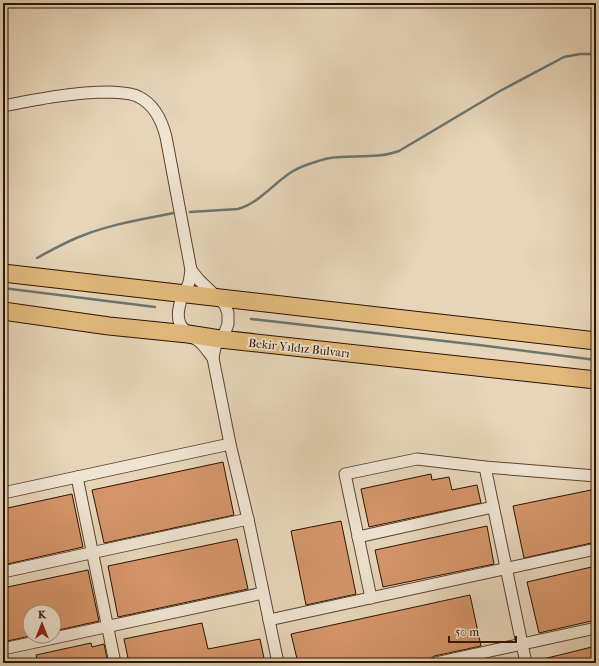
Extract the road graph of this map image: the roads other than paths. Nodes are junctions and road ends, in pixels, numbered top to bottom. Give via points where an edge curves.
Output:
1 (3, 106) edge
2 (192, 270) junction
3 (3, 273) edge
4 (183, 294) junction
5 (218, 297) junction
6 (3, 311) edge
7 (188, 334) junction
8 (220, 339) junction
9 (596, 341) edge
10 (214, 358) junction
11 (596, 380) edge
12 (230, 444) junction
13 (485, 467) junction
14 (596, 476) edge
15 (77, 477) junction
16 (3, 493) edge
17 (494, 507) junction
18 (248, 519) junction
19 (358, 537) junction
20 (596, 549) edge
21 (92, 552) junction
22 (506, 569) junction
23 (3, 572) edge
24 (263, 593) junction
25 (371, 598) junction
26 (269, 620) junction
27 (108, 626) junction
28 (596, 628) edge
29 (522, 644) junction
30 (3, 649) edge
31 (116, 663) edge
32 (278, 663) edge
33 (435, 663) edge
34 (526, 663) edge

1 - 2 street via 90,92 125,93 138,97 150,105 161,122 166,137
2 - 4 street via 189,284
2 - 5 street
3 - 4 main road
4 - 5 main road
4 - 7 street via 178,318
5 - 8 street via 228,313 228,324
5 - 9 main road
6 - 7 main road, Bekir Yıldız Bulvarı
7 - 8 main road, Bekir Yıldız Bulvarı
7 - 10 street via 202,344
8 - 10 street via 215,347
8 - 11 main road, Bekir Yıldız Bulvarı
10 - 12 street
12 - 15 street
12 - 18 street
13 - 14 street
13 - 17 street
13 - 19 street via 417,459 345,474
15 - 16 street
15 - 21 street
17 - 19 street
17 - 22 street
18 - 21 street
18 - 24 street
19 - 25 street
20 - 22 street
21 - 23 street
21 - 27 street
22 - 25 street
22 - 29 street
24 - 26 street
24 - 27 street
25 - 26 street
26 - 32 street
27 - 30 street
27 - 31 street
28 - 29 street
29 - 33 street
29 - 34 street

